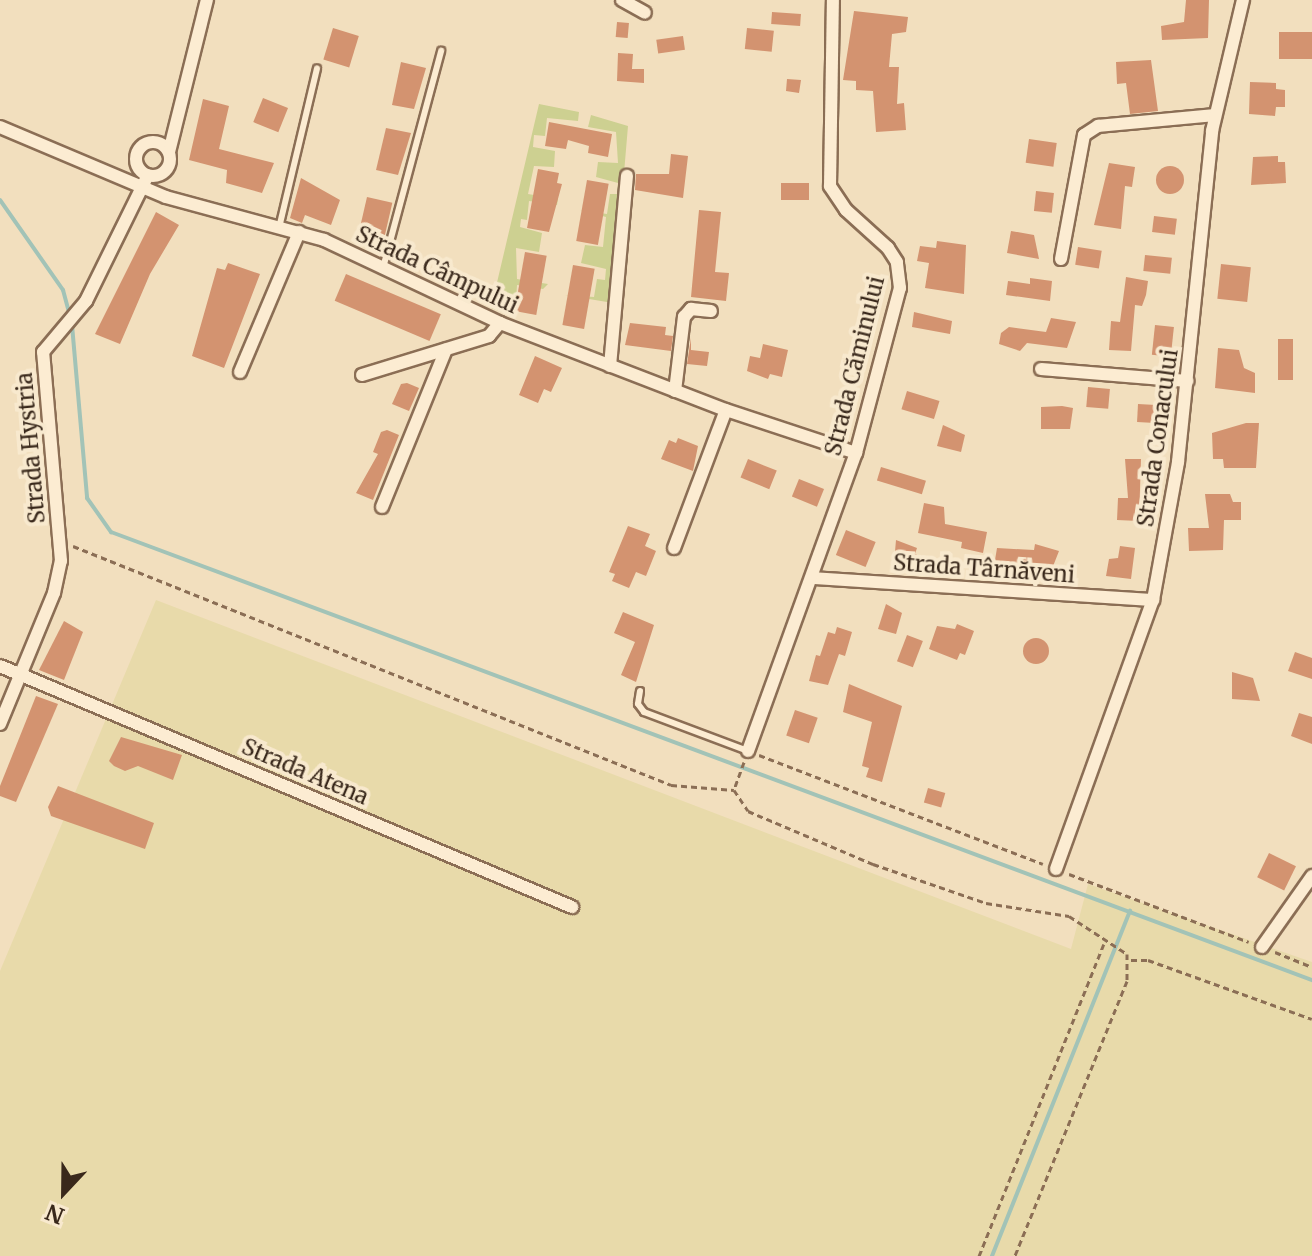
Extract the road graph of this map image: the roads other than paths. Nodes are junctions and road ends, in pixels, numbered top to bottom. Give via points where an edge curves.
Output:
1 (207, 0) edge
2 (622, 0) edge
3 (833, 0) edge
4 (1243, 0) edge
5 (645, 13) dead end
6 (441, 51) dead end
7 (317, 68) dead end
8 (1214, 115) junction
9 (0, 127) edge
10 (169, 152) junction
11 (627, 176) dead end
12 (145, 181) junction
13 (279, 228) junction
14 (299, 232) junction
15 (1061, 259) dead end
16 (382, 269) junction
17 (711, 311) dead end
18 (500, 323) junction
19 (446, 349) junction
20 (610, 366) junction
21 (1041, 369) dead end
22 (240, 372) dead end
23 (362, 375) dead end
24 (1188, 381) junction
25 (675, 391) junction
26 (726, 410) junction
27 (856, 453) junction
28 (382, 507) dead end
29 (674, 548) dead end
30 (813, 578) junction
31 (1153, 600) junction
32 (0, 666) edge
33 (21, 674) junction
34 (640, 691) dead end
35 (0, 724) edge
36 (748, 751) joint
37 (1056, 869) road end
38 (1312, 876) edge
39 (572, 907) dead end
40 (1262, 947) road end

1 - 10 street
2 - 5 street
3 - 27 street, Strada Căminului via 830,186 846,210 888,248 900,275
4 - 8 street, Strada Conacului
6 - 16 lane
7 - 13 lane
8 - 15 street via 1098,126 1084,135
8 - 24 street, Strada Conacului
9 - 12 street, Strada Câmpului
10 - 12 street via 165,172
10 - 12 street via 156,141 140,147 137,163
11 - 20 street
12 - 13 street, Strada Câmpului
12 - 33 street, Strada Hystria via 79,313 54,334 43,352 61,561 54,593
13 - 14 street, Strada Câmpului
14 - 16 street, Strada Câmpului
14 - 22 street
16 - 18 street, Strada Câmpului
17 - 25 street via 691,309 684,317
18 - 19 street via 489,336
18 - 20 street, Strada Câmpului
19 - 23 street
19 - 28 street
20 - 25 street, Strada Câmpului
21 - 24 street
24 - 31 street, Strada Conacului
25 - 26 street, Strada Câmpului
26 - 27 street, Strada Câmpului
26 - 29 street
27 - 30 street, Strada Căminului
30 - 31 street, Strada Târnăveni
30 - 36 street, Strada Căminului
31 - 37 street, Strada Conacului
32 - 33 street, Strada Atena
33 - 35 street, Strada Hystria
33 - 39 street, Strada Atena
34 - 36 lane via 638,704 644,712
38 - 40 street

